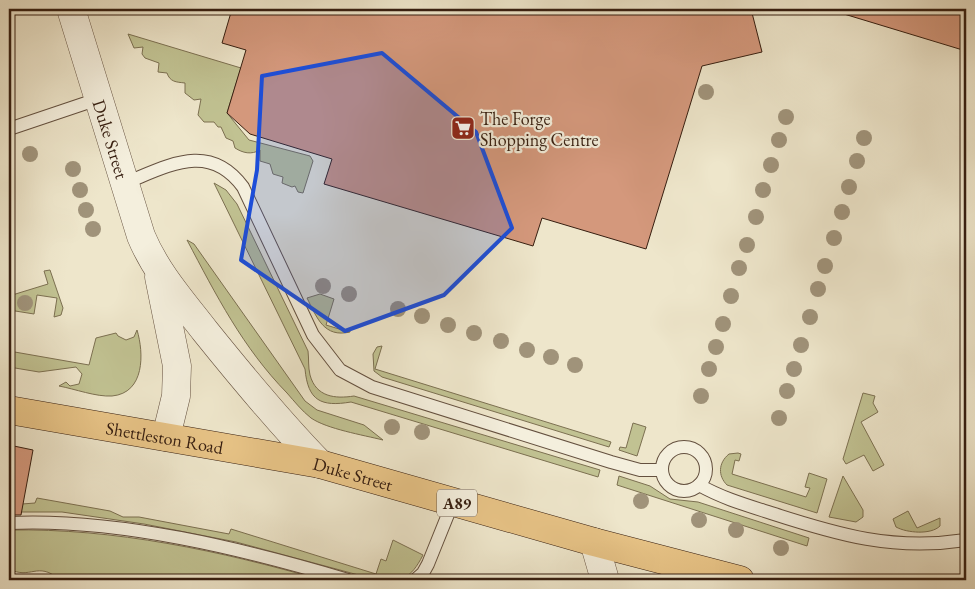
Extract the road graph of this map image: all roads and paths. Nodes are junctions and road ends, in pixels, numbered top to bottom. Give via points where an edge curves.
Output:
1 (72, 9) edge
2 (98, 99) junction
3 (9, 129) edge
4 (125, 183) junction
5 (157, 268) junction
6 (9, 410) edge
7 (166, 437) junction
8 (320, 464) junction
9 (662, 470) junction
10 (699, 485) junction
11 (453, 502) junction
12 (9, 523) edge
13 (966, 540) edge
14 (594, 542) junction
15 (671, 572) edge
16 (708, 576) edge
17 (348, 580) edge
18 (415, 580) edge
19 (605, 580) edge
20 (740, 580) edge

1 - 2 street, Duke Street
2 - 3 lane
2 - 4 street, Duke Street
4 - 5 street, Duke Street via 141,236
4 - 9 lane via 184,162 207,161 226,168 243,187 313,335 340,370 364,383 611,462 640,470
5 - 7 street, Duke Street via 177,366 176,396
5 - 8 street, Duke Street via 238,371
6 - 7 main road, Shettleston Road / A89
7 - 8 main road, Shettleston Road / A89
8 - 11 main road, Duke Street / A89
9 - 10 lane via 665,482 676,490 691,491
9 - 10 lane via 663,460 673,450 688,447 700,454 706,468
10 - 13 lane via 716,495 866,540 925,544
11 - 14 main road, Duke Street / A89
11 - 18 lane via 428,564
12 - 17 lane via 68,524 154,535 257,556
14 - 15 main road, A89
14 - 19 street
15 - 16 main road, A89
16 - 20 main road, A89

